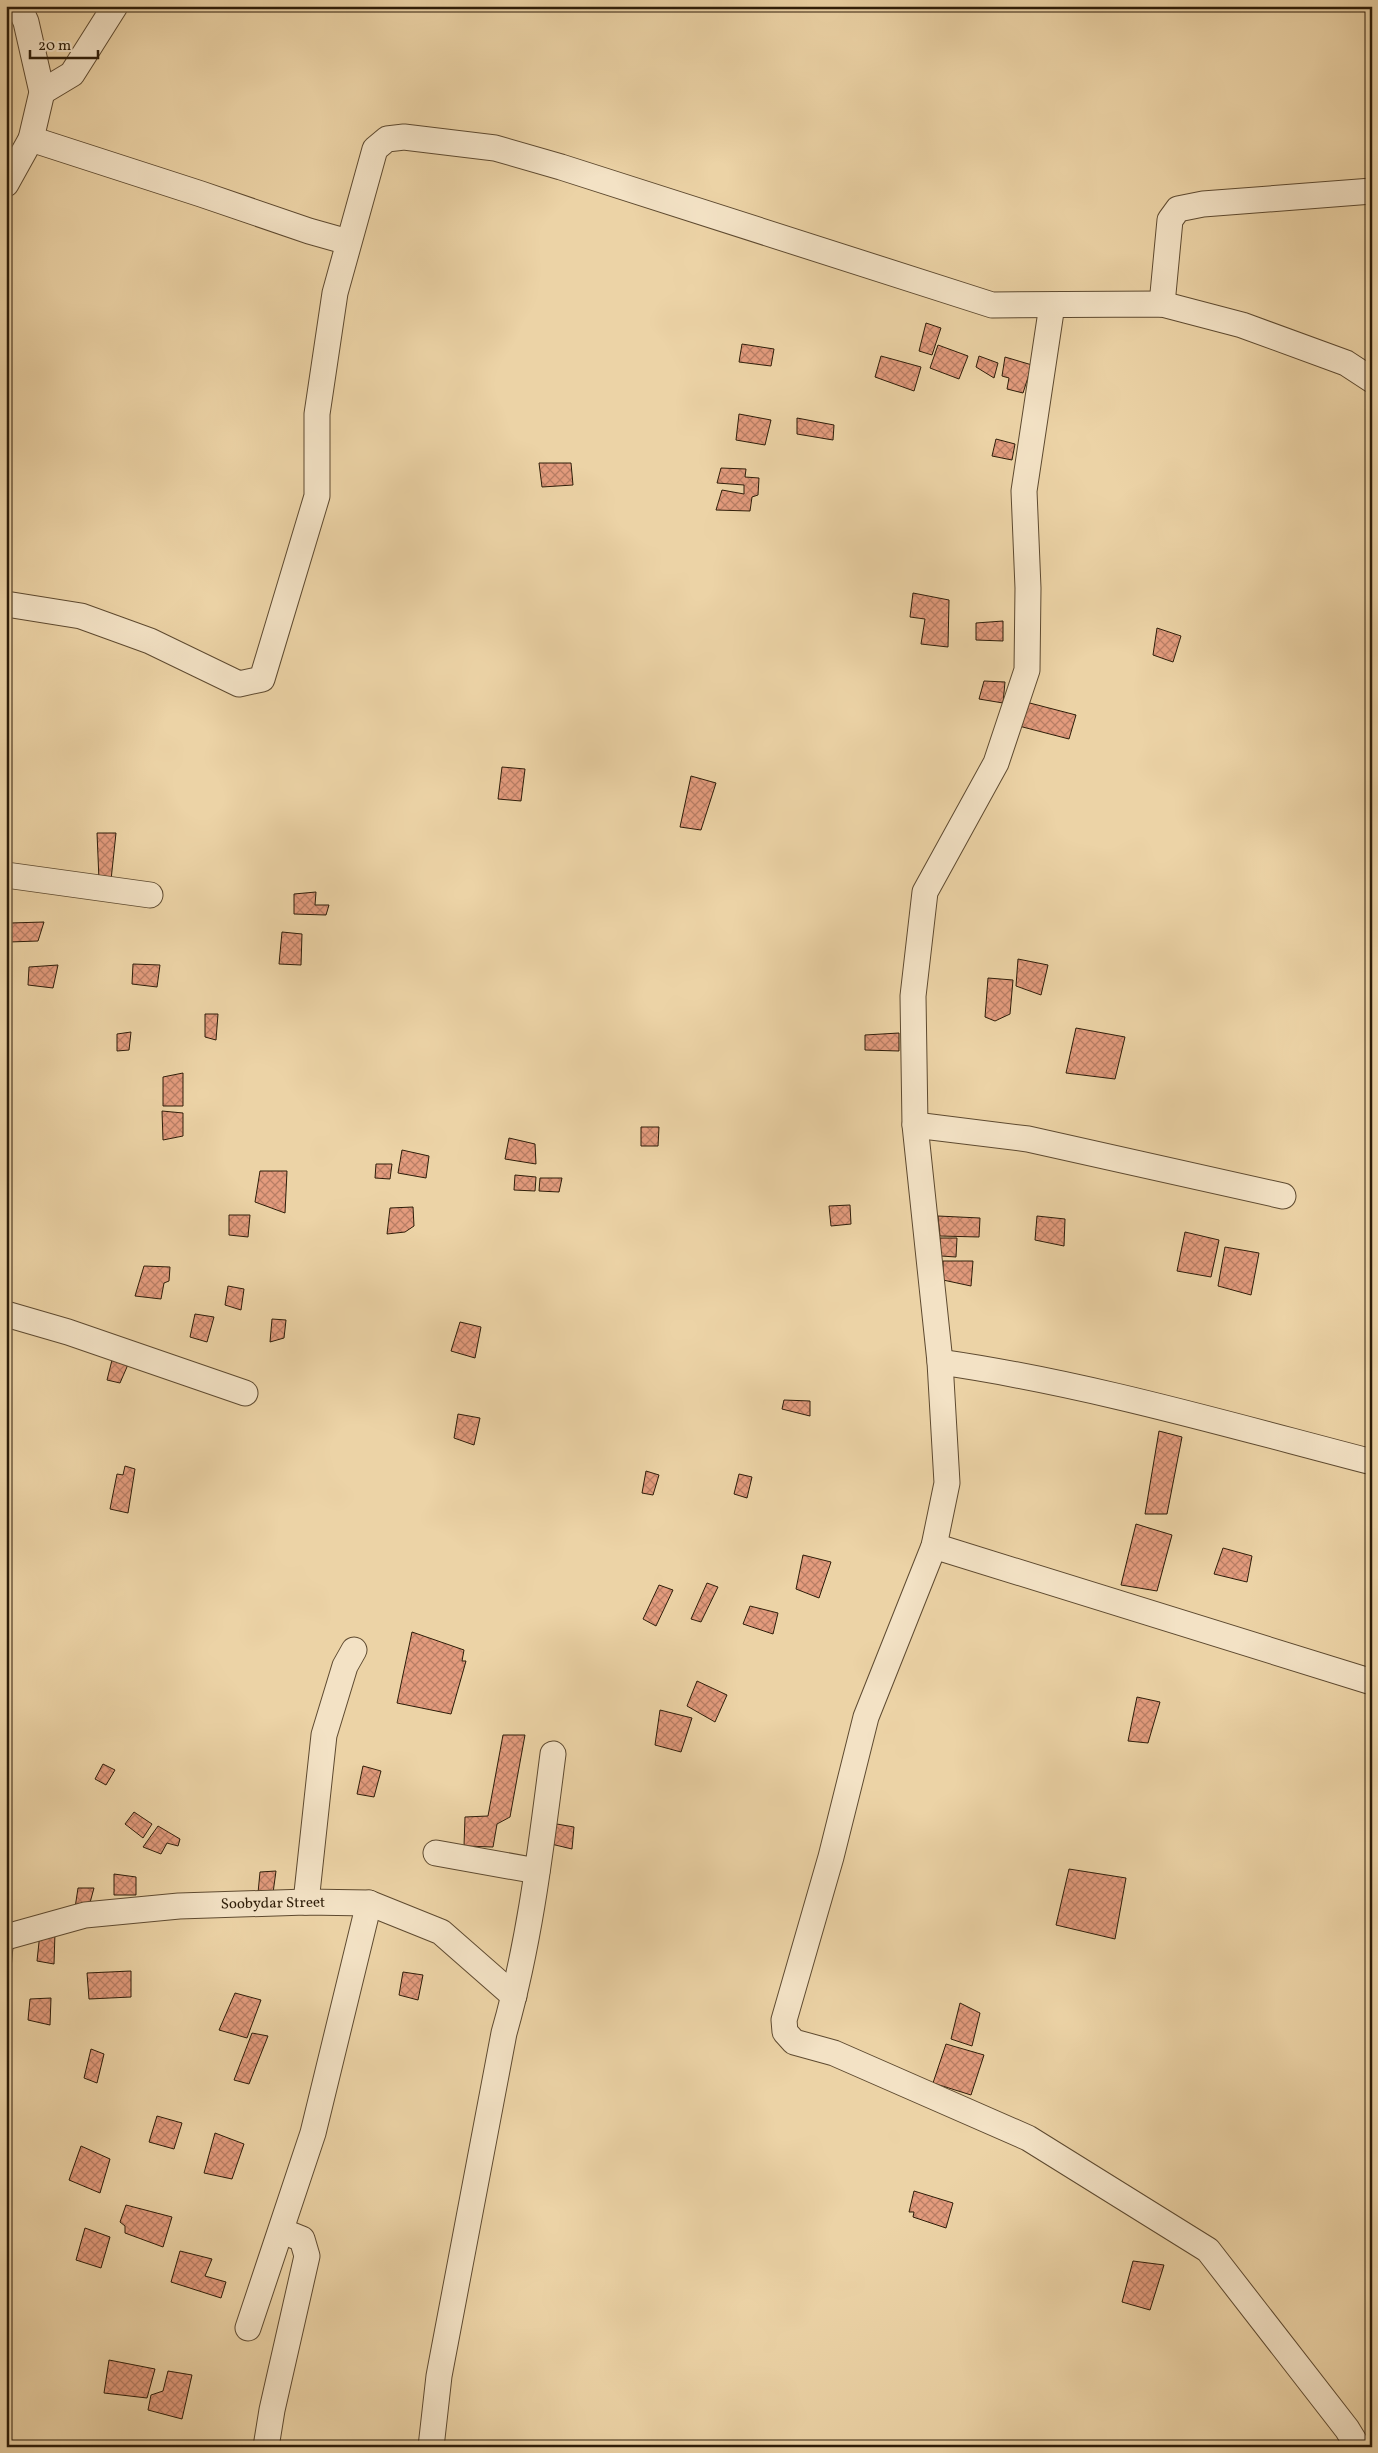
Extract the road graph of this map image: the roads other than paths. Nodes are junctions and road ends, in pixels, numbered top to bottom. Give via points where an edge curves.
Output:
1 (19, 6) edge
2 (115, 6) edge
3 (42, 92) junction
4 (31, 139) junction
5 (6, 184) edge
6 (1372, 191) edge
7 (348, 242) junction
8 (1162, 304) junction
9 (1052, 305) junction
10 (1372, 380) edge
11 (6, 604) edge
12 (6, 875) edge
13 (150, 895) dead end
14 (915, 1125) junction
15 (1283, 1196) dead end
16 (6, 1314) edge
17 (940, 1362) junction
18 (245, 1393) dead end
19 (1372, 1462) edge
20 (934, 1546) junction
21 (354, 1650) dead end
22 (1372, 1682) edge
23 (553, 1754) dead end
24 (436, 1853) dead end
25 (538, 1872) junction
26 (306, 1902) junction
27 (369, 1903) junction
28 (6, 1937) edge
29 (514, 1996) junction
30 (282, 2231) junction
31 (248, 2328) dead end
32 (266, 2447) edge
33 (431, 2447) edge
34 (1358, 2447) edge

1 - 3 street via 26,22
2 - 3 street via 72,74
3 - 4 street
4 - 5 street
4 - 7 street
6 - 8 street via 1202,204 1178,209 1170,220
7 - 9 street via 375,149 387,139 404,137 514,153 992,305
7 - 11 street via 335,294 317,414 317,496 262,679 239,684 150,641 81,616
8 - 9 street
8 - 10 street via 1242,325 1346,363
9 - 14 street via 1024,491 1027,670 996,763 925,892 913,996
12 - 13 street
14 - 15 street via 1028,1138
14 - 17 street
16 - 18 street
17 - 19 street via 1132,1400
17 - 20 street via 947,1483
20 - 22 street
20 - 34 street via 866,1717 831,1857 784,2020 785,2032 794,2042 834,2053 1028,2138 1208,2250
21 - 26 street via 345,1666 324,1735
23 - 25 street
24 - 25 street
25 - 29 street
26 - 27 street, Soobydar Street
26 - 28 street, Soobydar Street via 179,1906 85,1915
27 - 29 street, Soobydar Street via 441,1932
27 - 30 street via 312,2133
29 - 33 street via 504,2033 442,2357
30 - 31 street
30 - 32 street via 302,2239 307,2256

